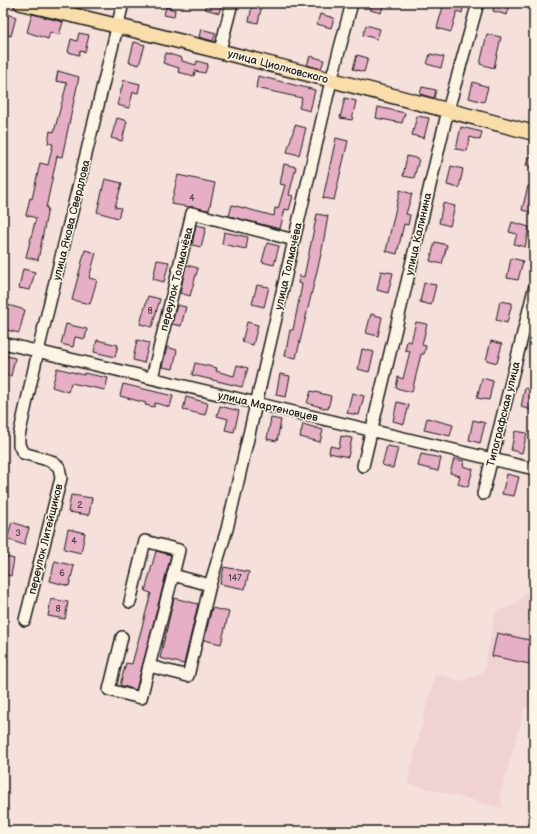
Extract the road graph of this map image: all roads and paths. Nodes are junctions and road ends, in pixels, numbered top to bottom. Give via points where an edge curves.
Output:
1 (20, 3) edge
2 (124, 3) edge
3 (232, 3) edge
4 (352, 3) edge
5 (478, 3) edge
6 (118, 26) junction
7 (220, 50) junction
8 (331, 81) junction
9 (448, 110) junction
10 (534, 133) edge
11 (294, 240) junction
12 (534, 289) edge
13 (3, 343) edge
14 (38, 352) junction
15 (152, 378) junction
16 (256, 404) junction
17 (371, 430) junction
18 (19, 436) joint
19 (492, 459) junction
20 (363, 466) dead end
21 (534, 469) edge
22 (483, 494) dead end
23 (173, 575) junction
24 (210, 585) junction
25 (130, 602) dead end
26 (25, 620) dead end
27 (122, 637) dead end
28 (149, 666) junction

1 - 6 main road, улица Циолковского
2 - 6 street, улица Якова Свердлова
3 - 7 street
4 - 8 street, улица Толмачёва
5 - 9 street, улица Калинина
6 - 7 main road, улица Циолковского
6 - 14 street, улица Якова Свердлова
7 - 8 main road, улица Циолковского
8 - 9 main road, улица Циолковского
8 - 11 street, улица Толмачёва
9 - 10 main road, улица Циолковского
9 - 17 street, улица Калинина
11 - 15 street, переулок Толмачёва via 192,213
11 - 16 street, улица Толмачёва
12 - 19 street, Типографская улица
13 - 14 street, улица Мартеновцев
14 - 15 street, улица Мартеновцев
14 - 18 street, улица Якова Свердлова
15 - 16 street, улица Мартеновцев
16 - 17 street, улица Мартеновцев
16 - 24 street, улица Толмачёва via 227,529
17 - 19 street, улица Мартеновцев
17 - 20 street, улица Калинина
18 - 26 street, переулок Литейщиков via 19,445 23,453 51,461 59,467 61,478
19 - 21 street, улица Мартеновцев
19 - 22 street, Типографская улица
23 - 24 street
23 - 25 street via 179,550 145,541
23 - 28 street
24 - 28 street, улица Толмачёва via 188,676
27 - 28 street via 109,690 141,698

